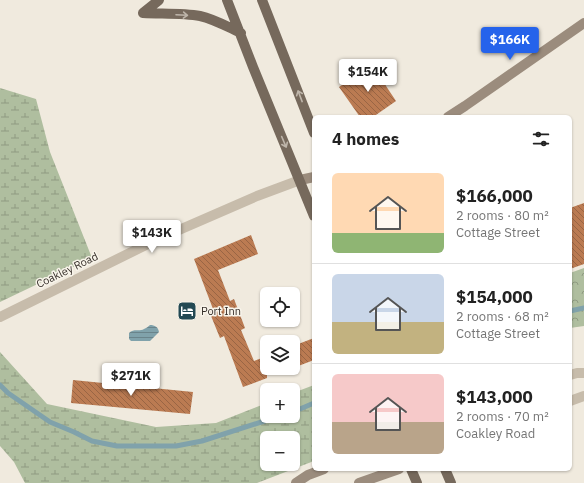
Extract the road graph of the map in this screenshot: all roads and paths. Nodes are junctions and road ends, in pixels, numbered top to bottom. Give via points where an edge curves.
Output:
1 (159, 0) edge
2 (227, 0) edge
3 (262, 0) edge
4 (584, 23) edge
5 (241, 33) junction
6 (451, 115) edge
7 (312, 128) edge
8 (312, 177) edge
9 (300, 180) junction
10 (312, 211) edge
11 (0, 317) edge
12 (584, 373) edge
13 (572, 374) edge
14 (584, 396) edge
15 (572, 400) edge
16 (319, 471) edge
17 (393, 471) edge
18 (412, 471) edge
19 (446, 471) edge
20 (296, 483) edge
21 (359, 483) edge
22 (417, 483) edge
23 (450, 483) edge

1 -> 5 main road via 143,13 200,16
2 - 5 main road
7 -> 3 main road
4 - 6 street
5 -> 9 main road
8 - 9 street
9 - 10 main road
9 - 11 street, Coakley Road via 156,240
12 - 13 street
14 - 15 street
16 - 20 street
17 - 21 street
18 - 22 main road
19 - 23 main road

